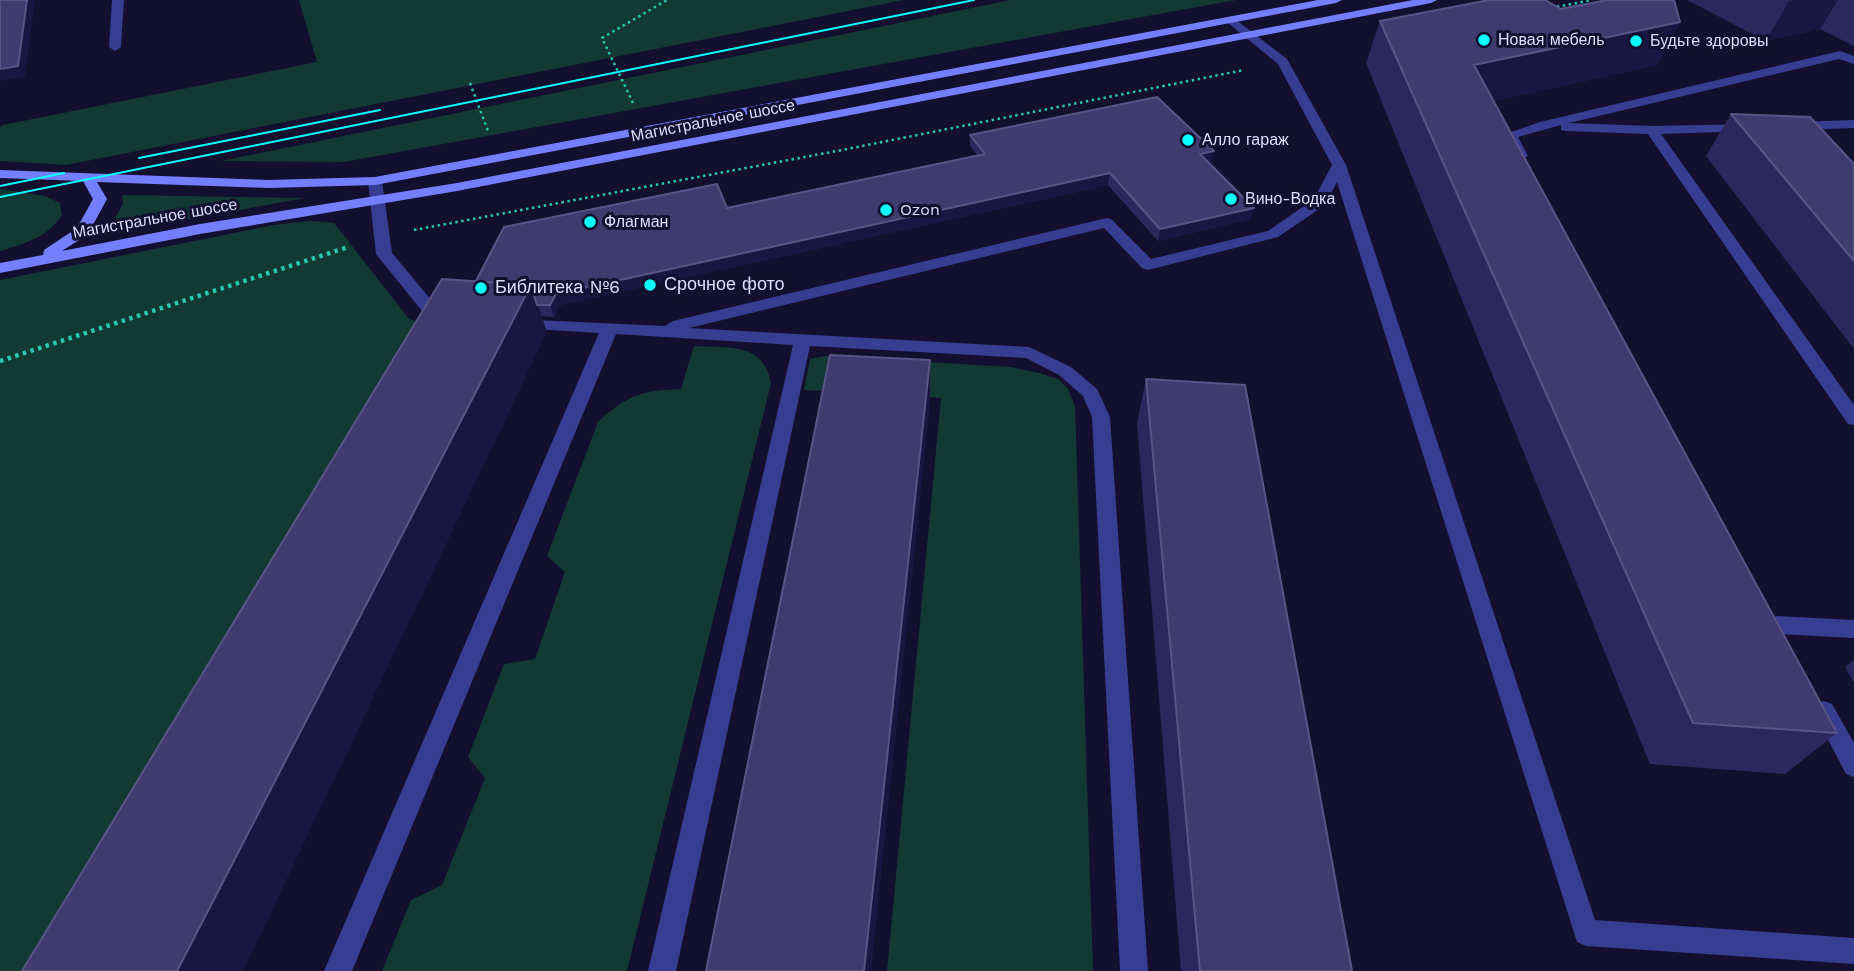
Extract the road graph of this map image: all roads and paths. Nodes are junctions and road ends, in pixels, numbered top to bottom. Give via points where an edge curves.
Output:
1 (118, 0) edge
2 (667, 0) edge
3 (1336, 0) edge
4 (1431, 0) edge
5 (1592, 0) edge
6 (1538, 11) edge
7 (1231, 20) junction
8 (1250, 34) junction
9 (116, 47) dead end
10 (1854, 60) edge
11 (1283, 62) junction
12 (470, 83) dead end
13 (634, 105) dead end
14 (1854, 124) edge
15 (1540, 125) junction
16 (1652, 130) junction
17 (492, 142) dead end
18 (1339, 164) junction
19 (1530, 172) edge
20 (0, 174) edge
21 (88, 178) junction
22 (375, 181) junction
23 (376, 200) junction
24 (381, 237) junction
25 (43, 258) junction
26 (0, 268) edge
27 (463, 320) edge
28 (503, 322) edge
29 (610, 328) junction
30 (652, 331) junction
31 (803, 340) junction
32 (0, 361) edge
33 (1854, 419) edge
34 (1854, 629) edge
35 (1790, 648) edge
36 (1816, 695) edge
37 (1854, 766) edge
38 (1854, 951) edge
39 (338, 971) edge
40 (662, 971) edge
41 (1134, 971) edge

1 - 9 lane
2 - 13 path via 602,38
3 - 7 main road, Магистральное шоссе
4 - 8 main road, Магистральное шоссе
5 - 6 path
7 - 8 lane
7 - 22 main road, Магистральное шоссе
8 - 11 lane
8 - 23 main road, Магистральное шоссе
10 - 15 lane via 1840,55
11 - 18 lane
11 - 24 path
12 - 17 path
14 - 16 lane
15 - 16 lane
15 - 19 lane via 1510,135
16 - 33 lane
18 - 30 lane via 1320,202 1273,234 1148,265 1107,223
18 - 38 lane via 1586,933
20 - 21 main road, Магистральное шоссе
21 - 22 main road, Магистральное шоссе via 269,184
21 - 25 main road via 100,199 83,231
22 - 23 lane
23 - 24 lane
23 - 25 main road, Магистральное шоссе
24 - 27 lane via 384,254 437,318
24 - 32 path
25 - 26 main road, Магистральное шоссе
28 - 29 lane
29 - 30 lane
29 - 39 lane
30 - 31 lane
31 - 40 lane
31 - 41 lane via 1029,353 1065,371 1091,393 1101,417
34 - 35 lane via 1774,619
36 - 37 lane

